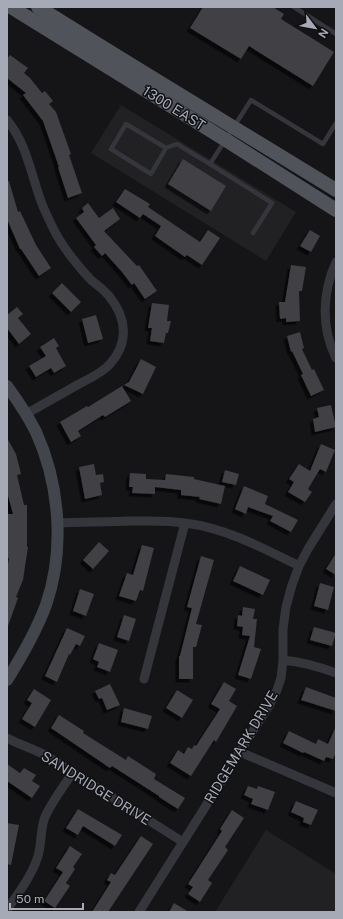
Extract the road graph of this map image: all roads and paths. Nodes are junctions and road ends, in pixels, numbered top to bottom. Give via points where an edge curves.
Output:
1 (11, 7) edge
2 (38, 7) edge
3 (294, 7) edge
4 (336, 34) edge
5 (7, 120) edge
6 (336, 123) edge
7 (234, 127) junction
8 (226, 140) junction
9 (166, 148) junction
10 (210, 164) junction
11 (336, 190) edge
12 (336, 210) edge
13 (253, 233) dead end
14 (336, 262) edge
15 (336, 358) edge
16 (7, 386) edge
17 (26, 414) junction
18 (336, 504) edge
19 (57, 523) junction
20 (185, 523) junction
21 (299, 566) junction
22 (283, 660) junction
23 (336, 673) edge
24 (144, 679) dead end
25 (7, 680) edge
26 (7, 738) edge
27 (240, 752) junction
28 (73, 772) junction
29 (336, 793) edge
30 (183, 842) junction
31 (7, 910) edge
32 (140, 912) edge

1 - 8 main road, 1300 EAST
2 - 7 main road, 1300 EAST
3 - 4 lane
5 - 17 street via 20,141 42,203 60,240 90,279 118,307 123,322 121,345 109,366
6 - 7 lane via 323,144 251,100
7 - 8 lane
7 - 11 main road, 1300 EAST
8 - 10 lane
8 - 12 main road, 1300 EAST
9 - 9 lane via 126,124 111,149 151,174
9 - 10 lane via 177,144
10 - 13 lane via 272,203
14 - 15 street via 325,304 330,344
16 - 17 street
17 - 19 street via 36,433 50,474
18 - 21 street, RIDGEMARK DRIVE
19 - 20 street
19 - 25 street via 54,577 46,604 38,626
20 - 21 street via 228,534
20 - 24 street
21 - 22 street, RIDGEMARK DRIVE via 286,607
22 - 23 street via 303,662
22 - 27 street, RIDGEMARK DRIVE via 277,690
26 - 28 street, SANDRIDGE DRIVE via 36,750
27 - 29 street
27 - 30 street, RIDGEMARK DRIVE
28 - 30 street, SANDRIDGE DRIVE
28 - 31 street via 45,818 34,866
30 - 32 street, RIDGEMARK DRIVE

